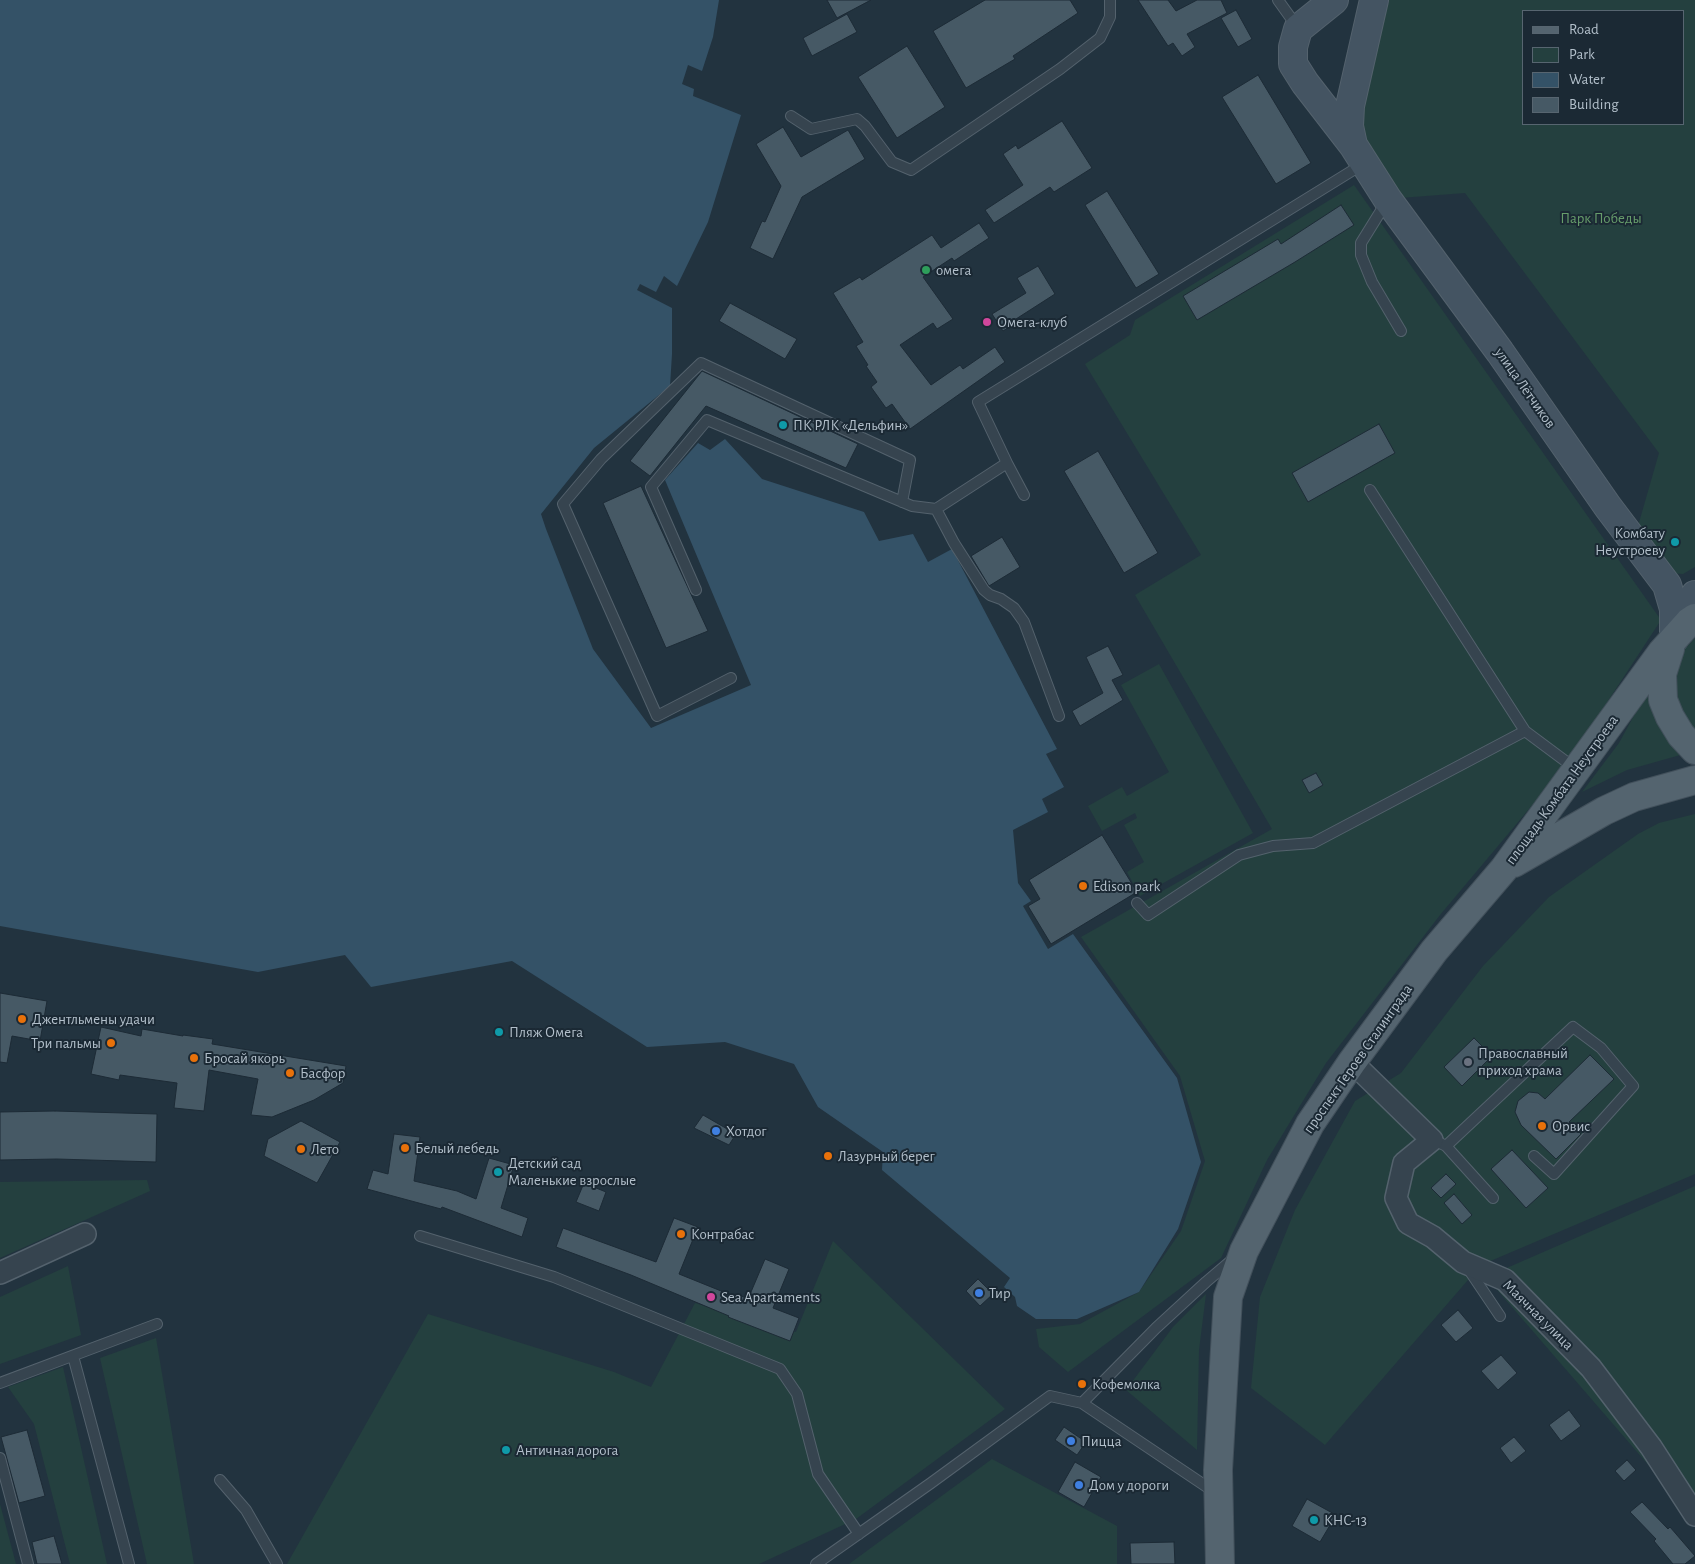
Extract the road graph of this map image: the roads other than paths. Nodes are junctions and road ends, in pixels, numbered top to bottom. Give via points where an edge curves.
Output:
1 (1110, 0) edge
2 (1278, 0) edge
3 (1374, 0) edge
4 (1326, 6) edge
5 (1298, 29) junction
6 (1366, 36) junction
7 (1357, 76) junction
8 (1303, 81) junction
9 (790, 116) dead end
10 (1358, 154) junction
11 (1388, 200) junction
12 (1401, 331) dead end
13 (1007, 463) junction
14 (1370, 490) dead end
15 (1024, 495) dead end
16 (902, 502) junction
17 (936, 509) junction
18 (1667, 585) junction
19 (696, 590) dead end
20 (1695, 602) edge
21 (1674, 638) junction
22 (731, 678) dead end
23 (1059, 716) dead end
24 (1525, 731) junction
25 (1695, 750) edge
26 (1576, 770) junction
27 (1695, 780) edge
28 (1504, 869) junction
29 (1137, 903) dead end
30 (1352, 1062) junction
31 (1439, 1143) junction
32 (1534, 1156) dead end
33 (1493, 1198) dead end
34 (84, 1234) dead end
35 (420, 1236) dead end
36 (1244, 1251) junction
37 (1463, 1262) junction
38 (0, 1274) edge
39 (1500, 1316) dead end
40 (157, 1324) dead end
41 (73, 1356) junction
42 (0, 1383) edge
43 (1082, 1403) junction
44 (0, 1458) edge
45 (220, 1480) dead end
46 (1218, 1494) junction
47 (1695, 1515) edge
48 (858, 1534) junction
49 (1223, 1555) edge
50 (28, 1564) edge
51 (129, 1564) edge
52 (276, 1564) edge
53 (816, 1564) edge

1 - 9 lane via 1110,17 1100,38 1060,69 911,170 892,162 857,119 811,128
2 - 5 lane
3 - 6 main road, улица Лётчиков
4 - 5 main road
4 - 6 main road via 1348,14 1358,22
5 - 8 main road, улица Лётчиков via 1293,64
6 - 7 main road, улица Лётчиков
7 - 8 main road via 1347,89 1332,95 1320,92
7 - 10 main road, улица Лётчиков via 1349,126
8 - 10 main road, улица Лётчиков
10 - 11 main road, улица Лётчиков
10 - 13 lane via 978,402
11 - 12 lane via 1361,243 1361,255 1372,282
11 - 18 main road, улица Лётчиков
13 - 15 lane
13 - 17 lane
14 - 24 lane
16 - 17 lane
16 - 19 lane via 707,420 651,486
16 - 22 lane via 910,460 701,363 601,458 564,504 657,716
17 - 23 lane via 984,590 1014,608 1024,622
18 - 20 main road, площадь Комбата Неустроева
18 - 21 main road, улица Лётчиков via 1674,609
20 - 21 main road, площадь Комбата Неустроева via 1688,622
21 - 25 main road, площадь Комбата Неустроева via 1662,674 1663,700 1681,735
21 - 26 main road, площадь Комбата Неустроева
24 - 26 lane
24 - 29 lane via 1313,843 1273,846 1239,855 1148,915
26 - 28 main road, площадь Комбата Неустроева
27 - 28 main road, площадь Комбата Неустроева via 1634,797
28 - 30 main road, проспект Героев Сталинграда via 1434,951
30 - 31 street
30 - 36 main road, проспект Героев Сталинграда via 1310,1124
31 - 32 lane via 1573,1027 1601,1048 1633,1086 1554,1174
31 - 33 lane
31 - 37 street, Маячная улица via 1404,1163 1396,1198 1408,1223 1433,1237
34 - 38 street
35 - 48 lane via 554,1277 780,1369 797,1394 818,1474
36 - 43 lane via 1156,1328
36 - 46 main road, проспект Героев Сталинграда via 1228,1297
37 - 39 lane
37 - 47 street, Маячная улица via 1505,1280 1591,1368 1651,1447
40 - 41 lane
41 - 42 lane
41 - 51 lane
43 - 46 lane
43 - 48 lane via 1050,1396
44 - 50 lane
45 - 52 lane via 246,1510
46 - 49 main road, проспект Героев Сталинграда
48 - 53 lane

